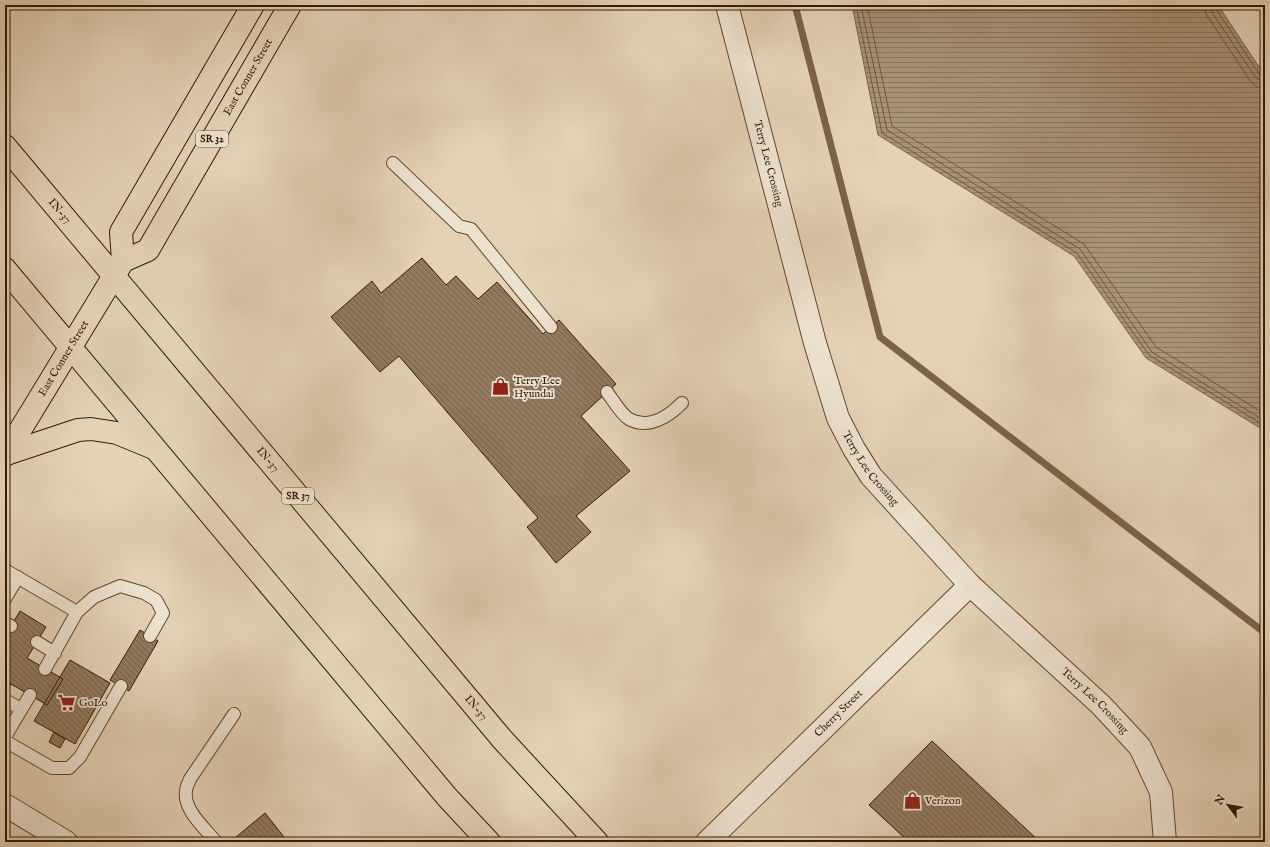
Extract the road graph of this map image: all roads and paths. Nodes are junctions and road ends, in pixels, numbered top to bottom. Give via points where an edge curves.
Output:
1 (253, 5) edge
2 (290, 5) edge
3 (727, 5) edge
4 (5, 146) edge
5 (394, 163) dead end
6 (5, 269) edge
7 (118, 269) junction
8 (550, 327) dead end
9 (70, 348) junction
10 (607, 392) dead end
11 (682, 403) dead end
12 (154, 448) junction
13 (5, 455) edge
14 (5, 570) edge
15 (18, 577) junction
16 (970, 585) junction
17 (5, 598) edge
18 (77, 612) junction
19 (150, 636) dead end
20 (37, 642) dead end
21 (54, 653) junction
22 (45, 669) dead end
23 (121, 686) dead end
24 (30, 695) dead end
25 (5, 700) edge
26 (21, 710) junction
27 (234, 714) dead end
28 (5, 737) edge
29 (5, 741) edge
30 (447, 797) junction
31 (5, 805) edge
32 (66, 842) edge
33 (216, 842) edge
34 (488, 842) edge
35 (496, 842) edge
36 (597, 842) edge
37 (707, 842) edge
38 (1165, 842) edge

1 - 7 main road, SR 32 via 121,232
2 - 7 main road, East Conner Street / SR 32 via 148,250
3 - 16 street, Terry Lee Crossing via 815,343 838,418 870,476
4 - 7 main road, IN-37 / SR 37
5 - 8 lane via 459,226 471,229
6 - 9 main road
7 - 9 main road, East Conner Street
7 - 36 main road, IN-37 / SR 37 via 502,739
9 - 12 main road
9 - 13 main road, East Conner Street
10 - 11 lane via 629,418 642,422 658,421 671,414
12 - 13 main road via 117,433 91,429 78,430
12 - 30 main road
14 - 15 lane
15 - 17 lane
15 - 18 lane
16 - 37 street, Cherry Street
16 - 38 street, Terry Lee Crossing via 1101,704 1140,747 1161,792
18 - 19 lane via 94,597 120,586 144,593 156,600 163,613
18 - 21 lane
20 - 21 lane
21 - 22 lane
23 - 29 lane via 80,757 69,768 52,768
24 - 26 lane
25 - 26 lane
26 - 28 lane
27 - 33 lane via 190,779 186,790 186,802 192,813
30 - 34 main road
30 - 35 main road
31 - 32 street

